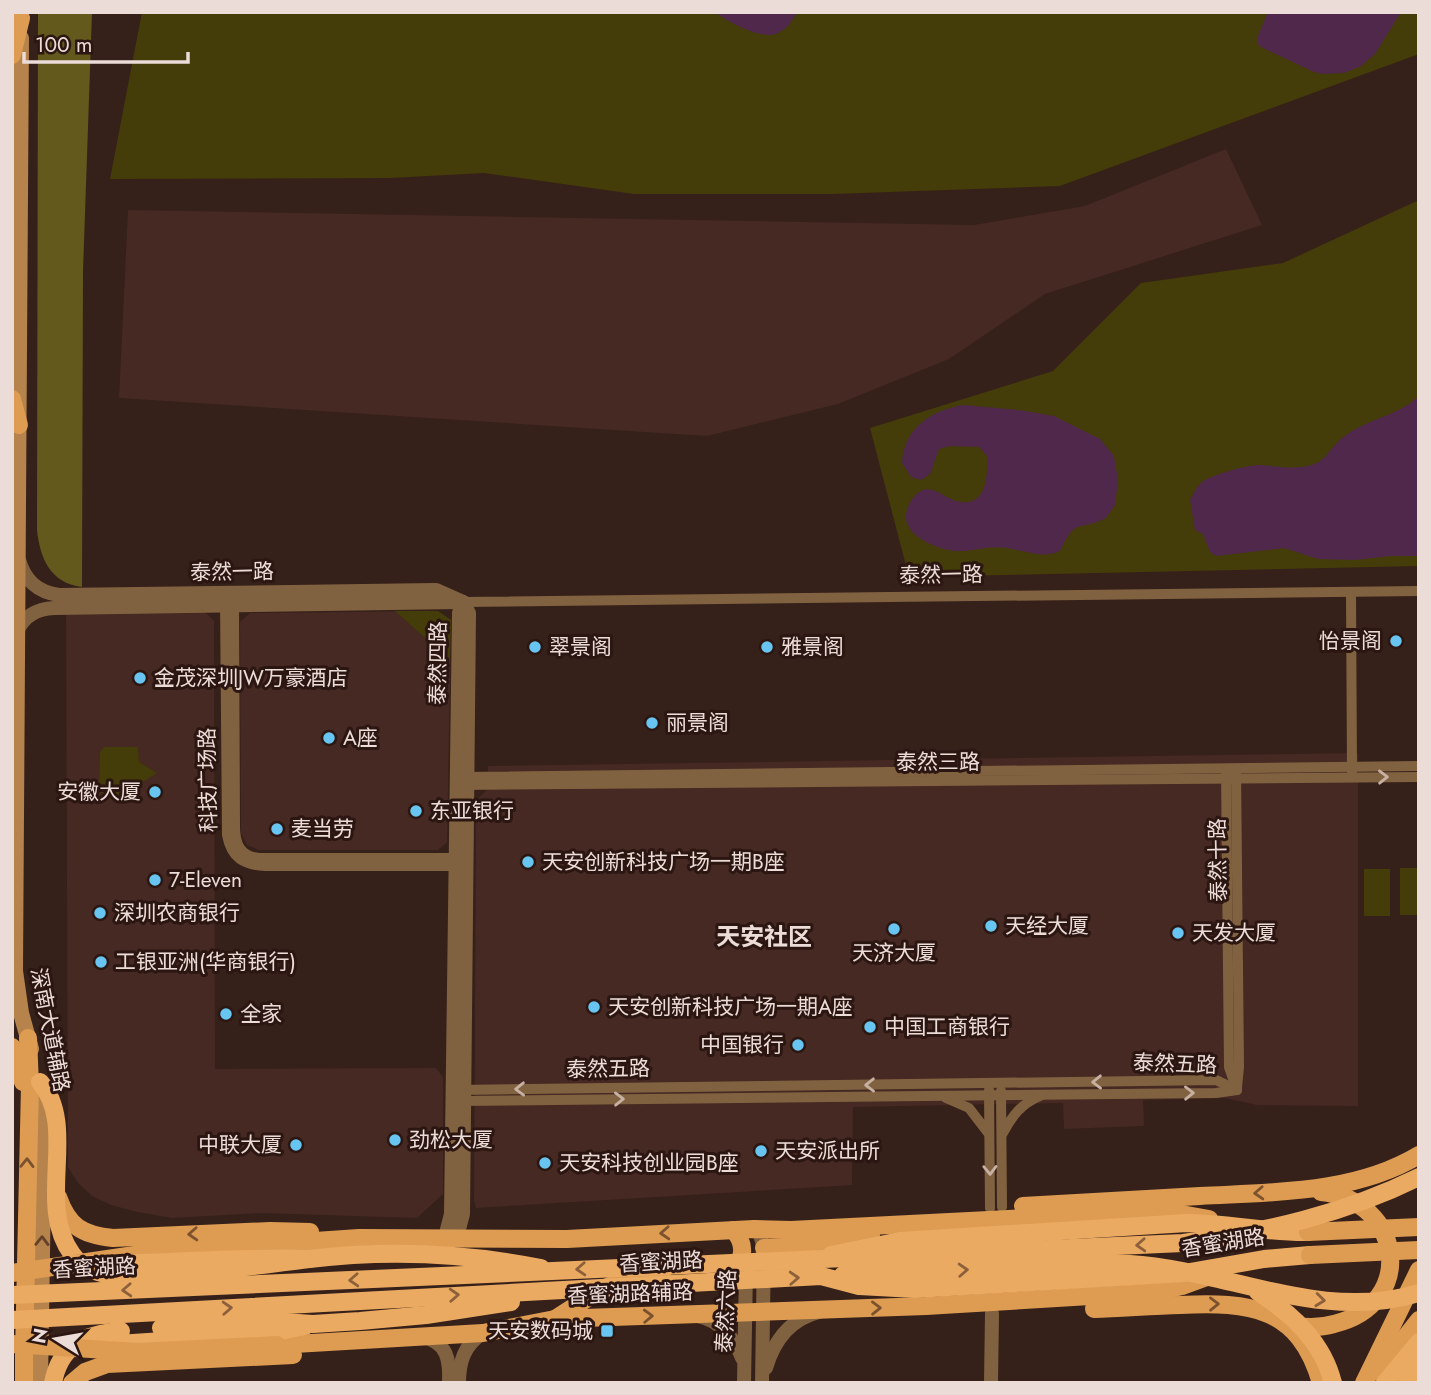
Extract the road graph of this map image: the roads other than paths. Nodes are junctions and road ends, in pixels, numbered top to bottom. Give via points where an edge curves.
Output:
1 (21, 15) edge
2 (12, 55) edge
3 (12, 399) edge
4 (19, 425) junction
5 (18, 557) junction
6 (1419, 591) edge
7 (1351, 592) junction
8 (229, 599) junction
9 (463, 602) junction
10 (17, 631) junction
11 (1419, 766) edge
12 (1352, 772) junction
13 (1231, 773) junction
14 (1419, 777) edge
15 (462, 781) junction
16 (461, 862) junction
17 (20, 1042) edge
18 (40, 1082) junction
19 (1237, 1090) junction
20 (997, 1091) junction
21 (458, 1095) junction
22 (1043, 1095) junction
23 (937, 1096) junction
24 (995, 1135) junction
25 (1419, 1155) edge
26 (1419, 1177) edge
27 (1289, 1191) junction
28 (56, 1192) junction
29 (996, 1207) junction
30 (922, 1223) junction
31 (1236, 1225) junction
32 (1419, 1227) edge
33 (754, 1228) junction
34 (733, 1230) junction
35 (1308, 1232) joint
36 (451, 1237) junction
37 (359, 1238) junction
38 (764, 1248) junction
39 (1419, 1250) edge
40 (1310, 1255) joint
41 (821, 1258) junction
42 (310, 1259) junction
43 (1245, 1262) junction
44 (68, 1264) junction
45 (555, 1270) junction
46 (1419, 1270) edge
47 (12, 1273) edge
48 (821, 1276) junction
49 (1245, 1286) junction
50 (555, 1290) junction
51 (1419, 1293) edge
52 (12, 1295) edge
53 (926, 1306) junction
54 (832, 1308) junction
55 (754, 1311) junction
56 (992, 1313) junction
57 (690, 1314) junction
58 (555, 1319) junction
59 (12, 1320) edge
60 (1419, 1320) edge
61 (1284, 1323) junction
62 (313, 1324) junction
63 (483, 1333) junction
64 (421, 1337) junction
65 (361, 1341) junction
66 (1419, 1342) edge
67 (72, 1348) junction
68 (18, 1349) edge
69 (1419, 1359) edge
70 (744, 1364) junction
71 (24, 1383) edge
72 (40, 1383) edge
73 (53, 1383) edge
74 (72, 1383) edge
75 (450, 1383) edge
76 (459, 1383) edge
77 (744, 1383) edge
78 (762, 1383) edge
79 (991, 1383) edge
80 (1321, 1383) edge
81 (1333, 1383) edge
82 (1364, 1383) edge
83 (1370, 1383) edge
84 (1385, 1383) edge
85 (1407, 1383) edge

1 - 2 main road
1 - 4 main road, 深南大道辅路
3 - 4 main road
4 - 5 main road, 深南大道辅路
5 - 8 street, 泰然一路 via 31,583 51,594
5 - 10 main road, 深南大道辅路
6 - 7 street, 泰然一路
7 - 9 street, 泰然一路
7 - 12 street
8 - 9 street, 泰然一路 via 436,590
8 - 10 street, 泰然一路 via 47,608 27,617
8 - 16 street, 科技广场路 via 235,834 241,850 259,858
9 - 15 street, 泰然四路 via 459,613
10 - 17 main road, 深南大道辅路 via 15,971
11 - 12 street, 泰然三路
12 - 13 street, 泰然三路
12 -> 14 street, 泰然三路
13 - 15 street, 泰然三路
13 - 19 street, 泰然十路
15 - 16 street, 泰然四路
16 - 21 street, 泰然四路
17 - 18 main road, 深南大道辅路
68 -> 17 main road via 30,1066
18 - 28 highway via 55,1114
72 -> 18 main road, 深南大道辅路 via 44,1125
19 -> 20 street, 泰然五路 via 1216,1080
22 -> 19 street, 泰然五路
20 -> 21 street, 泰然五路 via 988,1083
20 - 22 street, 泰然五路
20 - 23 street, 泰然五路
20 - 24 street
21 -> 23 street, 泰然五路
21 - 36 street, 泰然四路 via 463,1214
22 - 24 street via 1015,1113
23 - 24 street via 969,1108
24 - 29 street
25 - 27 main road via 1374,1175
26 -> 41 highway, bridge via 1356,1205 1227,1237 1139,1246
27 -> 29 main road
27 - 61 main road via 1331,1193 1362,1206 1381,1225 1390,1263 1379,1299 1355,1317 1311,1328
37 -> 28 main road via 302,1231 97,1237 67,1218
28 - 42 highway, bridge via 63,1239 73,1256 99,1273 258,1267
29 - 33 main road via 790,1218
30 - 31 main road via 1147,1212 1192,1215
30 - 33 main road
30 - 38 main road via 828,1245
31 - 35 highway, 香蜜湖路
31 - 41 highway, 香蜜湖路, bridge via 1187,1223 884,1242
32 - 35 main road, bridge
33 - 34 main road
33 - 38 street, 泰然六路
34 -> 36 main road via 567,1239
34 - 58 main road via 743,1247 734,1268 625,1278
36 - 37 main road
37 - 44 main road, bridge via 155,1252
38 - 55 street, 泰然六路 via 751,1257 746,1268
39 - 40 main road, bridge
40 - 43 highway, 香蜜湖路
41 -> 45 highway, 香蜜湖路, bridge
42 - 44 highway, bridge
42 - 45 highway, bridge via 449,1256
43 - 48 highway, 香蜜湖路, bridge via 1184,1273 915,1289 859,1286
43 - 53 main road, 香蜜湖路辅路 via 1156,1292
44 - 47 main road, bridge
45 -> 52 highway, 香蜜湖路, bridge
46 - 82 main road
48 -> 49 highway, bridge via 1109,1263 1181,1270
50 -> 48 highway, 香蜜湖路, bridge
49 -> 51 highway, bridge via 1334,1302
49 - 81 highway, bridge via 1278,1306 1309,1335
59 -> 50 highway, 香蜜湖路, bridge
50 - 62 highway, bridge via 461,1310
54 -> 53 main road, 香蜜湖路辅路
53 - 56 main road
54 - 55 main road, 香蜜湖路辅路
54 - 78 street, 泰然六路 via 791,1325 771,1352
55 - 57 main road, 香蜜湖路辅路
55 - 70 street, 泰然六路
55 - 78 street, 泰然六路
56 -> 61 main road via 1223,1303 1257,1308
56 - 79 street
58 -> 57 main road, 香蜜湖路辅路
57 - 70 street via 716,1322 725,1330
58 - 63 main road, 香蜜湖路辅路
60 - 83 main road
61 - 80 main road via 1309,1353
62 - 67 highway, bridge via 266,1334
62 - 73 highway, bridge via 267,1321 104,1332 85,1338 66,1352
63 - 64 main road, 香蜜湖路辅路
63 - 76 street via 462,1357
64 - 65 main road, 香蜜湖路辅路
64 - 75 street via 445,1350
65 - 67 main road, 香蜜湖路辅路, bridge via 138,1352
65 - 74 main road via 296,1354 107,1364
66 - 84 highway
67 - 68 main road, 香蜜湖路辅路, bridge
68 - 71 main road, bridge
69 - 85 highway
70 - 77 street, 泰然六路

